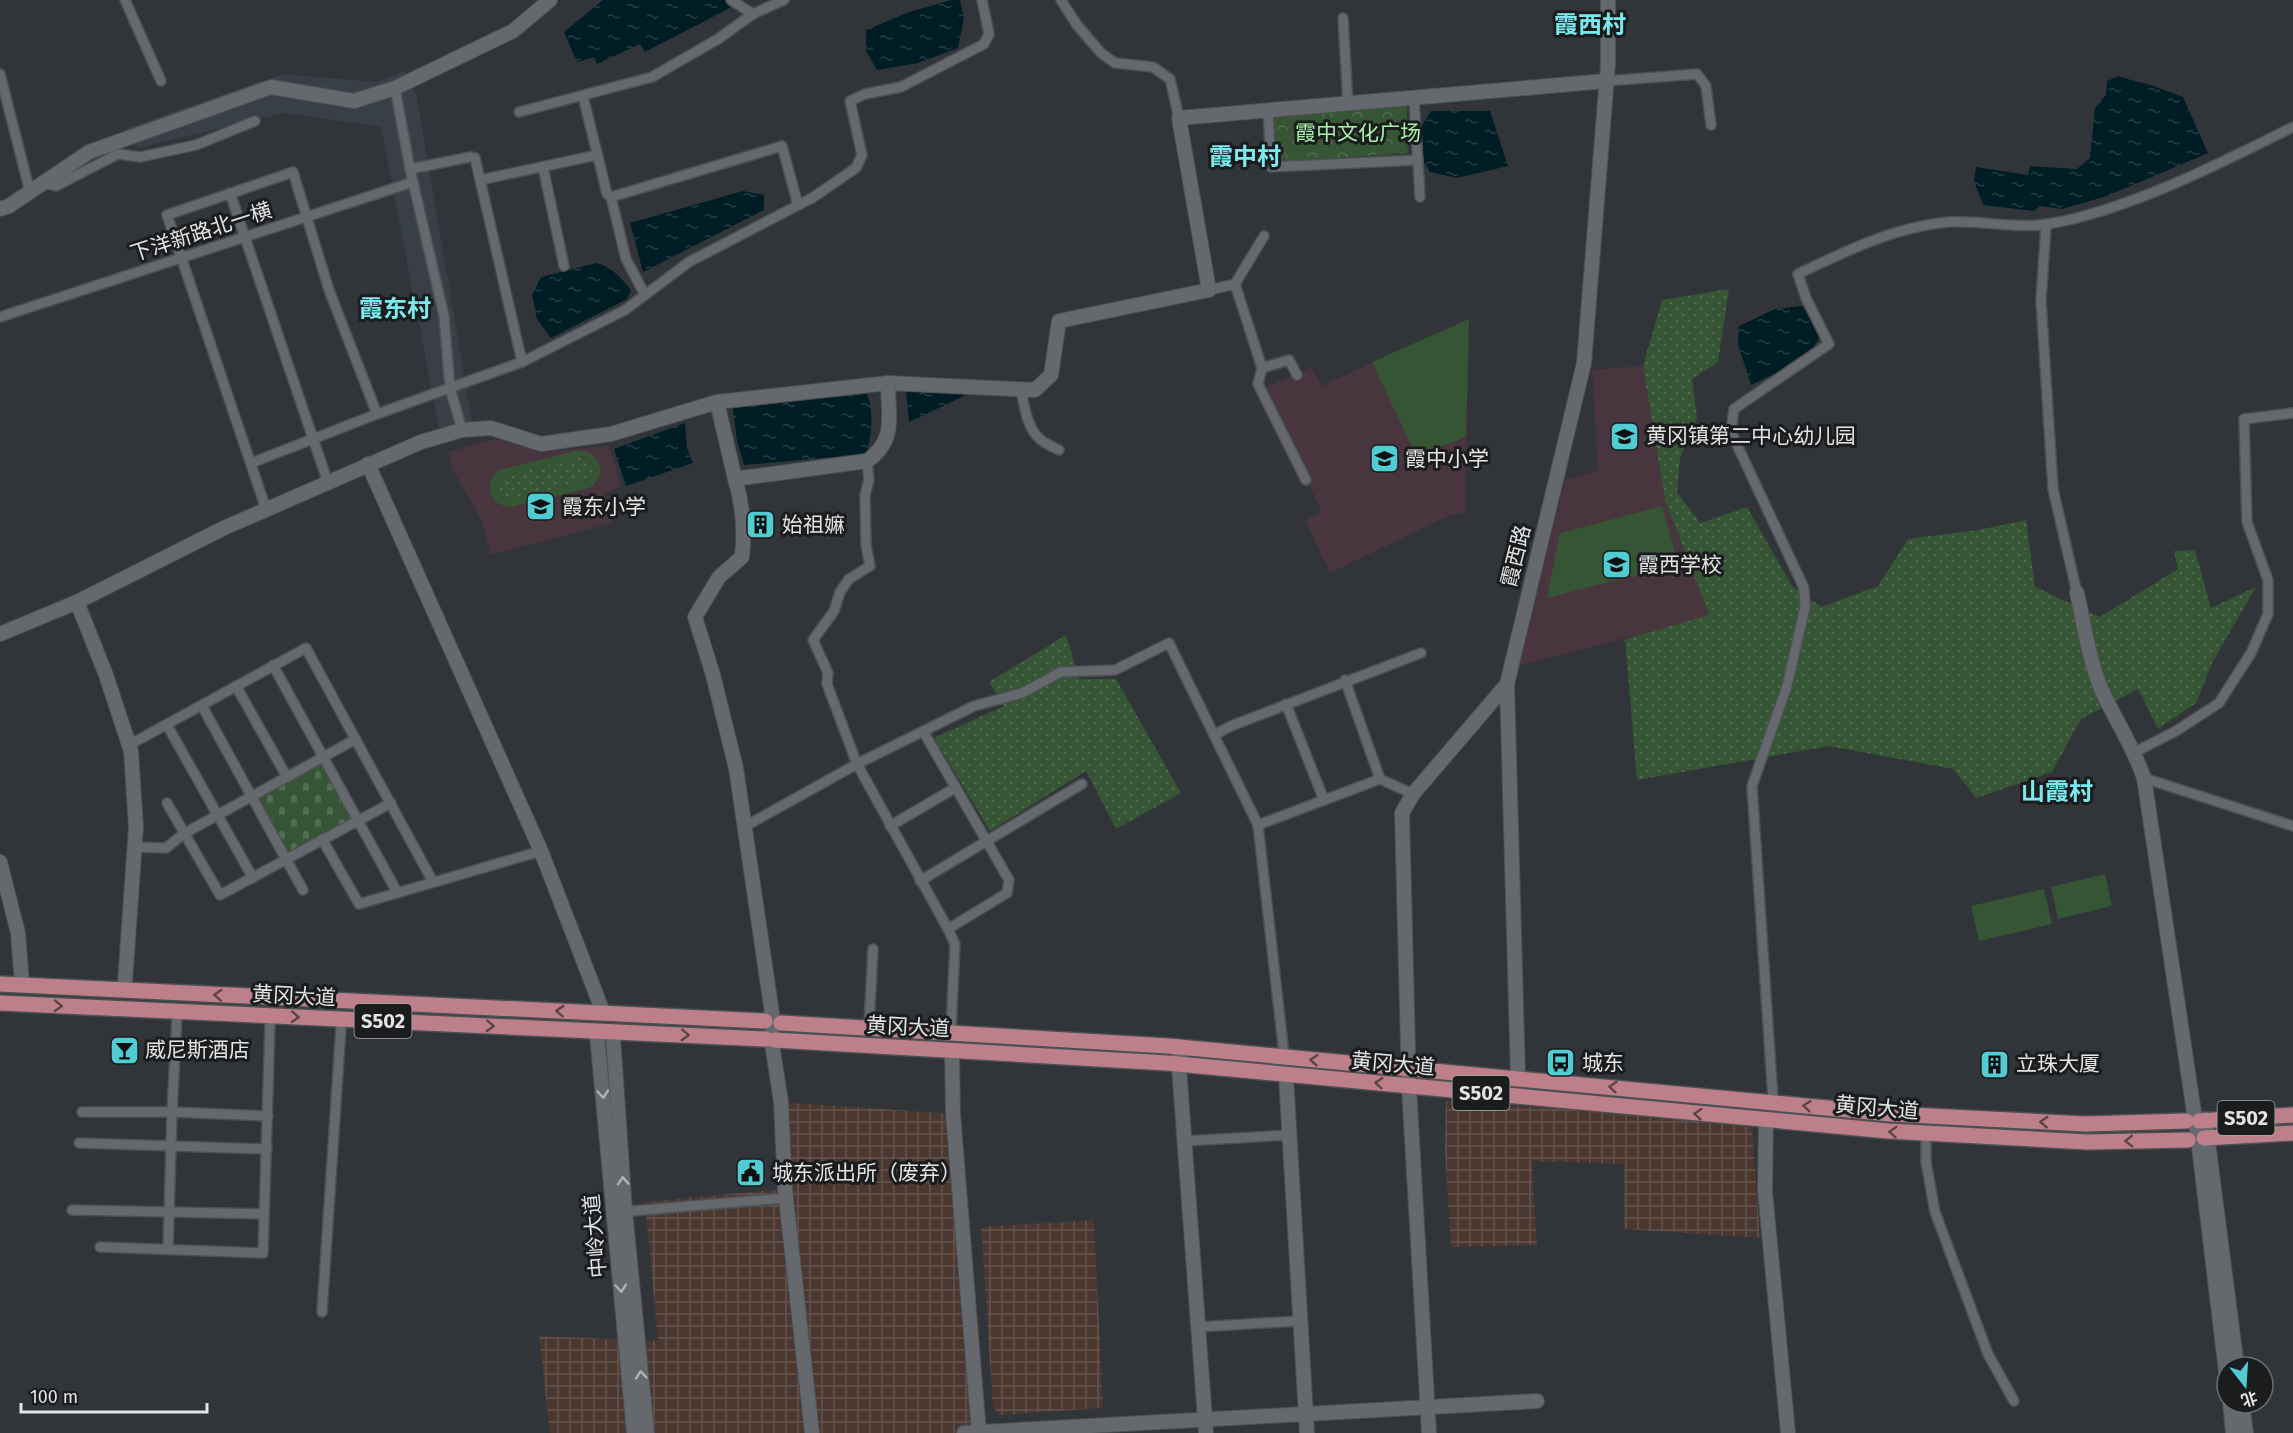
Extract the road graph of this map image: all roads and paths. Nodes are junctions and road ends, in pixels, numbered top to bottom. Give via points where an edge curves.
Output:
1 (124, 0) edge
2 (550, 0) edge
3 (731, 0) edge
4 (784, 0) edge
5 (982, 0) edge
6 (1061, 0) edge
7 (1608, 0) edge
8 (753, 14) junction
9 (1343, 18) dead end
10 (0, 74) edge
11 (161, 81) dead end
12 (1606, 81) junction
13 (395, 88) junction
14 (583, 96) junction
15 (1414, 98) junction
16 (1348, 104) junction
17 (1268, 111) junction
18 (519, 112) dead end
19 (1179, 118) junction
20 (255, 120) dead end
21 (1711, 125) dead end
22 (2293, 127) edge
23 (597, 155) junction
24 (1418, 160) junction
25 (543, 166) junction
26 (411, 169) junction
27 (480, 180) junction
28 (413, 182) junction
29 (43, 183) junction
30 (30, 192) junction
31 (230, 193) junction
32 (611, 197) junction
33 (1420, 197) dead end
34 (798, 205) junction
35 (0, 209) edge
36 (307, 216) junction
37 (2046, 224) junction
38 (244, 236) junction
39 (1264, 236) dead end
40 (181, 257) junction
41 (564, 266) dead end
42 (1235, 284) junction
43 (1209, 290) junction
44 (645, 295) junction
45 (0, 317) edge
46 (522, 362) junction
47 (1262, 368) junction
48 (1297, 375) dead end
49 (888, 383) junction
50 (450, 388) junction
51 (1021, 389) junction
52 (717, 402) junction
53 (2293, 413) edge
54 (377, 414) junction
55 (462, 430) junction
56 (312, 438) junction
57 (1059, 450) dead end
58 (867, 461) junction
59 (251, 463) junction
60 (368, 464) junction
61 (735, 479) junction
62 (1306, 480) dead end
63 (328, 483) junction
64 (266, 509) junction
65 (2077, 593) joint
66 (77, 602) junction
67 (0, 634) edge
68 (1421, 653) dead end
69 (273, 665) junction
70 (1345, 680) junction
71 (1507, 684) junction
72 (236, 686) junction
73 (1286, 704) junction
74 (202, 706) junction
75 (167, 724) junction
76 (923, 732) junction
77 (1214, 735) junction
78 (356, 739) junction
79 (129, 745) junction
80 (2135, 752) junction
81 (323, 756) junction
82 (857, 764) junction
83 (287, 777) junction
84 (2144, 778) junction
85 (1380, 779) junction
86 (1082, 784) dead end
87 (955, 788) junction
88 (1413, 794) junction
89 (251, 796) junction
90 (1324, 800) junction
91 (167, 803) dead end
92 (391, 803) junction
93 (218, 814) junction
94 (358, 820) junction
95 (1258, 825) junction
96 (890, 826) junction
97 (2293, 826) edge
98 (744, 827) junction
99 (185, 833) junction
100 (322, 839) junction
101 (987, 841) junction
102 (134, 847) junction
103 (541, 851) junction
104 (286, 859) junction
105 (0, 862) edge
106 (253, 878) junction
107 (920, 881) junction
108 (433, 882) junction
109 (303, 890) dead end
110 (397, 892) junction
111 (948, 929) junction
112 (873, 949) dead end
113 (125, 982) dead end
114 (0, 984) edge
115 (22, 984) dead end
116 (0, 1003) edge
117 (603, 1012) dead end
118 (177, 1016) dead end
119 (773, 1021) junction
120 (270, 1023) dead end
121 (869, 1024) dead end
122 (341, 1027) dead end
123 (951, 1030) dead end
124 (597, 1035) dead end
125 (613, 1036) dead end
126 (1179, 1046) dead end
127 (951, 1053) dead end
128 (1284, 1053) dead end
129 (1286, 1076) dead end
130 (1518, 1077) dead end
131 (1773, 1099) dead end
132 (81, 1112) dead end
133 (171, 1112) junction
134 (2293, 1115) edge
135 (268, 1116) junction
136 (1766, 1120) dead end
137 (2196, 1120) junction
138 (2293, 1133) edge
139 (1289, 1135) junction
140 (1926, 1135) dead end
141 (2204, 1138) dead end
142 (2188, 1140) dead end
143 (1185, 1141) junction
144 (80, 1143) dead end
145 (171, 1146) junction
146 (267, 1149) junction
147 (786, 1198) junction
148 (72, 1210) dead end
149 (168, 1212) junction
150 (619, 1212) junction
151 (264, 1214) junction
152 (100, 1247) dead end
153 (168, 1249) junction
154 (322, 1312) dead end
155 (1299, 1321) junction
156 (1198, 1327) junction
157 (2224, 1355) edge
158 (2235, 1355) edge
159 (1537, 1401) dead end
160 (2014, 1401) dead end
161 (1427, 1408) junction
162 (1306, 1415) junction
163 (2232, 1415) edge
164 (2244, 1415) edge
165 (1205, 1427) edge
166 (634, 1433) edge
167 (647, 1433) edge
168 (812, 1433) edge
169 (964, 1433) edge
170 (979, 1433) edge
171 (1307, 1433) edge
172 (1429, 1433) edge
173 (1788, 1433) edge
174 (2234, 1433) edge
175 (2246, 1433) edge

1 - 11 street
2 - 13 street via 513,32
3 - 8 street
4 - 8 street
5 - 34 street via 989,34 984,44 901,87 864,93 850,101 862,155 856,168
6 - 19 street via 1077,25 1115,63 1153,67 1170,79
7 - 12 street, 霞西路
8 - 14 street via 652,77
9 - 16 street
10 - 30 street
12 - 15 street
12 - 21 street via 1697,74 1706,86
12 - 71 street, 霞西路 via 1584,363
13 - 26 street
13 - 29 street via 354,101 272,87 89,152
14 - 18 street
14 - 23 street
15 - 16 street
15 - 24 street
16 - 17 street
17 - 19 street
17 - 24 street via 1271,167
19 - 43 street
20 - 29 street via 196,145 140,157 118,154 56,186
22 - 37 street via 2143,196
23 - 25 street
23 - 32 street
24 - 33 street
25 - 27 street
25 - 41 street
26 - 27 street via 470,157 475,158
26 - 28 street
27 - 46 street
28 - 36 street, 下洋新路北一横
28 - 50 street via 444,316
29 - 30 street
30 - 35 street
31 - 36 street via 293,172
31 - 38 street
31 - 40 street via 167,215
32 - 34 street via 782,146
32 - 44 street via 626,259
34 - 44 street via 690,262
36 - 38 street, 下洋新路北一横
36 - 54 street
37 - 65 street via 2041,301 2053,489
37 - 131 street via 1948,222 1907,229 1864,243 1798,274 1829,344 1734,409 1731,432 1804,588 1805,607 1787,686 1752,786
38 - 40 street, 下洋新路北一横
38 - 56 street
39 - 42 street
40 - 45 street, 下洋新路北一横
40 - 59 street
42 - 43 street
42 - 47 street
43 - 51 street via 1059,321 1051,375 1035,390
44 - 46 street via 625,310
46 - 50 street
47 - 48 street via 1289,360
47 - 62 street via 1258,384
49 - 51 street
49 - 52 street
49 - 58 street via 888,437 878,453
50 - 54 street
50 - 55 street
51 - 57 street via 1033,429 1040,440
52 - 55 street via 611,434 541,444 491,428
52 - 61 street
53 - 80 street via 2244,419 2247,522 2268,580 2268,614 2251,653 2219,703
54 - 56 street
55 - 60 street via 421,441
56 - 59 street
56 - 63 street
58 - 61 street
58 - 82 street via 866,545 870,566 849,579 834,612 813,640 828,673 827,684
59 - 64 street
60 - 63 street
60 - 103 street
61 - 98 street via 744,532 742,557 718,577 695,617 736,768
63 - 64 street
64 - 66 street
65 - 80 street via 2102,690
66 - 67 street
66 - 79 street
68 - 70 street
69 - 72 street
69 - 78 street via 306,648
69 - 81 street
70 - 73 street
70 - 85 street
71 - 88 street, 霞西路
71 - 130 street
72 - 74 street
72 - 83 street
73 - 77 street
73 - 90 street
74 - 75 street
74 - 89 street
75 - 79 street
75 - 93 street
76 - 77 street via 974,706 1022,693 1061,672 1115,670 1169,643
76 - 82 street
76 - 87 street
77 - 95 street
78 - 81 street
78 - 92 street
79 - 102 street via 136,826
80 - 84 street
81 - 83 street
81 - 94 street
82 - 96 street
82 - 98 street
83 - 89 street
84 - 97 street
84 - 137 street
85 - 88 street
85 - 90 street
86 - 101 street
87 - 96 street
87 - 101 street
88 - 161 street, 霞西路 via 1402,813 1409,1087
89 - 93 street
89 - 104 street
90 - 95 street
91 - 99 street
92 - 94 street
92 - 108 street
93 - 99 street
93 - 106 street
94 - 100 street
94 - 110 street
95 - 128 street
96 - 107 street
98 - 119 street
99 - 102 street via 166,848
99 - 106 street via 220,895
100 - 104 street
100 - 110 street via 359,904
101 - 107 street
101 - 111 street via 1009,880 1007,893
102 - 113 street
103 - 108 street
103 - 117 street
104 - 106 street
104 - 109 street
105 - 115 street via 18,933
107 - 111 street
108 - 110 street
111 - 123 street via 955,944
112 - 121 street
119 -> 114 main road, 黄冈大道 / S502
116 - 142 main road, 黄冈大道 / S502 via 770,1039 1167,1064 1888,1131 2087,1142
118 - 133 street
137 -> 119 main road, 黄冈大道 / S502 via 2085,1124 1891,1114 1168,1046
119 - 147 street
120 - 135 street
122 - 154 street
124 -> 150 street, 中岭大道
150 -> 125 street, 中岭大道
126 - 143 street
127 - 170 street
129 - 139 street
132 - 133 street
133 - 135 street
133 - 145 street
134 - 137 main road, 黄冈大道 / S502
135 - 146 street
136 - 173 street via 1765,1191
137 - 157 street
137 - 158 street
138 - 141 main road, S502
139 - 143 street
139 - 155 street
140 - 160 street via 1926,1162 1935,1212 1988,1354
143 - 156 street
144 - 145 street
145 - 146 street
145 - 149 street
146 - 151 street
147 - 150 street
147 - 168 street
148 - 149 street
149 - 151 street
149 - 153 street
150 -> 166 street, 中岭大道
167 -> 150 street, 中岭大道
151 - 153 street via 263,1253
152 - 153 street
155 - 156 street
155 - 162 street
156 - 165 street
159 - 161 street
161 - 162 street
161 - 172 street, 霞西路
162 - 165 street
162 - 171 street
163 - 174 street
164 - 175 street
165 - 170 street
169 - 170 street

